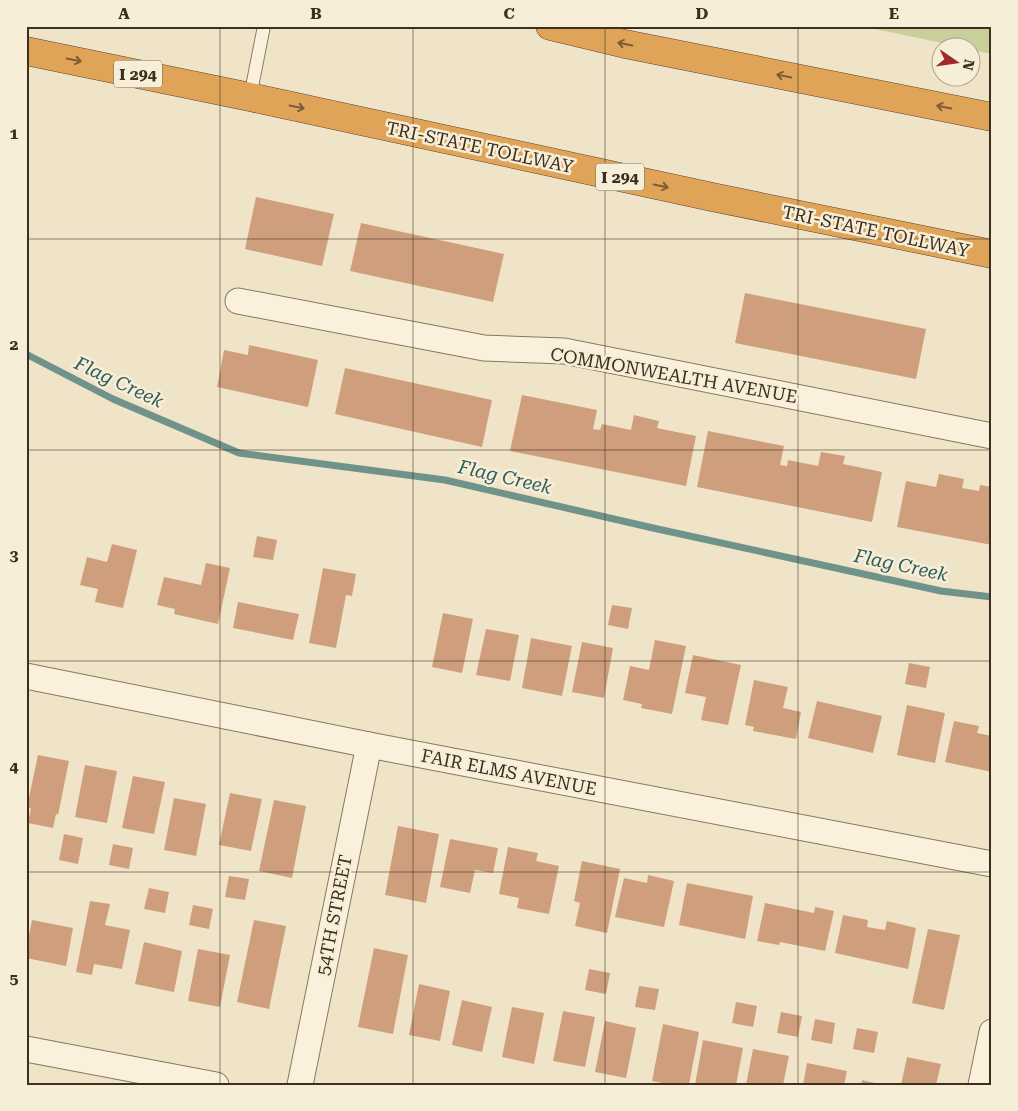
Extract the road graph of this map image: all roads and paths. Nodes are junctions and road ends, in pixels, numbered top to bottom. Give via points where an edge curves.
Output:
1 (264, 26) edge
2 (550, 26) edge
3 (26, 51) edge
4 (250, 97) junction
5 (992, 116) edge
6 (992, 254) edge
7 (238, 301) dead end
8 (992, 436) edge
9 (26, 676) edge
10 (369, 745) junction
11 (992, 864) edge
12 (992, 1032) edge
13 (26, 1049) edge
14 (216, 1085) edge
15 (300, 1085) edge
16 (981, 1085) edge

1 - 4 lane
5 -> 2 highway via 625,44
3 -> 4 highway, TRI-STATE TOLLWAY / I 294
4 -> 6 highway, TRI-STATE TOLLWAY / I 294
7 - 8 street, COMMONWEALTH AVENUE via 484,348 564,351
9 - 10 street, FAIR ELMS AVENUE
10 - 11 street, FAIR ELMS AVENUE
10 - 15 street, 54TH STREET
12 - 16 street
13 - 14 street

